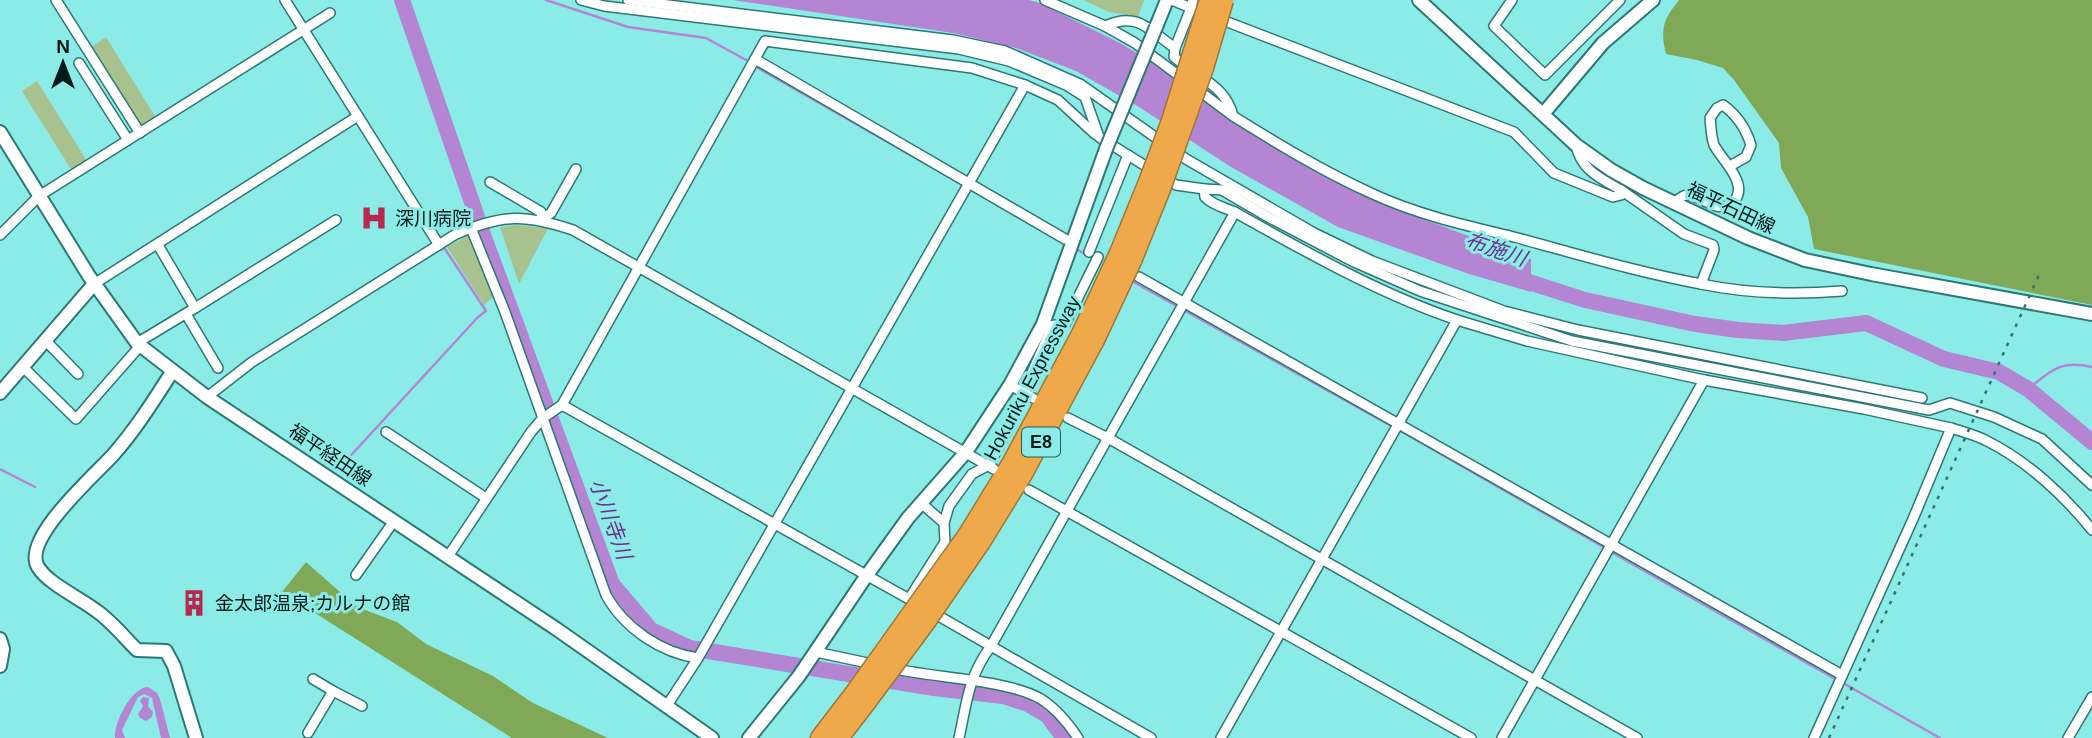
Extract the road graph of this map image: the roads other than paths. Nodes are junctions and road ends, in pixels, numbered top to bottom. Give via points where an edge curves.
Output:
1 (56, 0) edge
2 (285, 0) edge
3 (581, 0) edge
4 (628, 0) edge
5 (1045, 0) edge
6 (1209, 0) edge
7 (1224, 0) edge
8 (1419, 0) edge
9 (1512, 0) edge
10 (1620, 0) edge
11 (1653, 0) edge
12 (1168, 2) edge
13 (1192, 4) edge
14 (330, 13) dead end
15 (1105, 26) junction
16 (304, 30) junction
17 (1175, 48) junction
18 (755, 59) junction
19 (79, 63) dead end
20 (1025, 85) junction
21 (1542, 114) junction
22 (358, 116) junction
23 (1233, 116) junction
24 (0, 132) edge
25 (140, 133) junction
26 (1099, 137) junction
27 (128, 140) junction
28 (1576, 145) junction
29 (1128, 155) junction
30 (1730, 166) junction
31 (576, 169) dead end
32 (490, 182) dead end
33 (971, 182) junction
34 (1154, 186) junction
35 (1204, 189) junction
36 (1621, 190) junction
37 (39, 195) junction
38 (1674, 204) junction
39 (1235, 212) junction
40 (542, 219) junction
41 (336, 220) dead end
42 (471, 228) junction
43 (0, 235) edge
44 (1065, 239) dead end
45 (158, 245) junction
46 (439, 245) junction
47 (1079, 247) dead end
48 (1113, 260) junction
49 (639, 266) junction
50 (94, 284) junction
51 (1701, 284) junction
52 (1842, 291) dead end
53 (1185, 301) junction
54 (195, 308) junction
55 (186, 314) junction
56 (2092, 314) edge
57 (1457, 320) junction
58 (1047, 326) junction
59 (45, 340) junction
60 (139, 344) junction
61 (22, 366) junction
62 (218, 368) dead end
63 (173, 372) junction
64 (78, 374) dead end
65 (1704, 380) junction
66 (1010, 385) junction
67 (853, 389) junction
68 (0, 393) edge
69 (1023, 393) junction
70 (207, 397) junction
71 (1033, 398) dead end
72 (1922, 398) dead end
73 (560, 406) junction
74 (543, 417) junction
75 (1068, 418) dead end
76 (1399, 424) junction
77 (1951, 428) junction
78 (386, 432) dead end
79 (1108, 438) junction
80 (966, 452) junction
81 (991, 467) junction
82 (2092, 485) edge
83 (1029, 490) dead end
84 (486, 498) junction
85 (921, 503) junction
86 (1066, 510) junction
87 (394, 522) junction
88 (944, 523) junction
89 (775, 524) junction
90 (2092, 530) edge
91 (1612, 544) junction
92 (447, 558) junction
93 (1322, 559) junction
94 (356, 575) dead end
95 (867, 575) junction
96 (909, 599) junction
97 (1281, 632) junction
98 (0, 639) edge
99 (991, 646) junction
100 (816, 652) junction
101 (698, 658) junction
102 (0, 666) edge
103 (1842, 675) junction
104 (313, 679) dead end
105 (1535, 680) junction
106 (971, 681) junction
107 (333, 691) junction
108 (2092, 696) edge
109 (860, 699) junction
110 (362, 706) dead end
111 (666, 707) junction
112 (309, 736) edge
113 (196, 738) edge
114 (712, 738) edge
115 (749, 738) edge
116 (820, 738) edge
117 (839, 738) edge
118 (959, 738) edge
119 (1079, 738) edge
120 (1151, 738) edge
121 (1221, 738) edge
122 (1471, 738) edge
123 (1502, 738) edge
124 (1637, 738) edge
125 (1814, 738) edge
126 (2068, 738) edge

1 - 25 street
2 - 16 street
3 - 26 street via 959,49 1009,61 1085,97
4 - 72 street via 953,40 1005,51 1080,84 1186,159 1261,204 1360,255 1504,311 1578,330
5 - 15 street
6 - 34 highway, Hokuriku Expressway / E8, bridge
7 - 34 highway, Hokuriku Expressway / E8, bridge via 1204,68
8 - 21 main road, 福平石田線
9 - 10 street via 1494,26 1545,75
11 - 21 main road via 1603,43
12 - 13 street
12 - 58 main road, bridge via 1106,149
13 - 17 street
13 - 36 street via 1514,132 1553,173 1613,197 1621,195
14 - 16 street
15 - 17 street via 1134,20
15 - 23 street
16 - 22 street
16 - 25 street
17 - 23 street via 1178,62 1223,93
18 - 20 street via 765,41 972,68
18 - 33 street
18 - 49 street
19 - 27 street
20 - 26 street via 1058,100
20 - 33 street
21 - 28 main road, 福平石田線
22 - 45 street
22 - 46 street
23 - 51 street via 1306,160 1406,207 1589,259
24 - 37 main road, 福平経田線
25 - 27 street
26 - 29 street
27 - 37 street
28 - 36 street via 1579,161
28 - 38 main road, 福平石田線
29 - 35 street via 1176,185
29 - 48 street
30 - 30 street via 1714,144 1711,129 1710,118 1724,106 1748,134 1751,145 1746,157
30 - 38 street via 1738,194 1732,203 1724,207 1684,195
31 - 40 street via 551,213
32 - 40 street via 541,212
33 - 44 street
33 - 67 street
34 - 48 highway, Hokuriku Expressway / E8
35 - 39 street via 1213,205
35 - 82 street via 1222,190 1354,262 1420,291 1572,341 1929,410 1950,403 1994,417 2042,439
36 - 51 street via 1684,234 1713,246
37 - 43 street
37 - 50 main road, 福平経田線
38 - 56 main road, 福平石田線 via 1805,260
39 - 53 street
39 - 57 street via 1324,262
40 - 42 street via 514,218
40 - 49 street via 573,230
41 - 54 street
42 - 46 street
42 - 74 street
45 - 50 street
45 - 54 street
46 - 70 street via 252,362
47 - 48 street
48 - 53 street
48 - 58 street via 1065,324
48 - 109 highway, Hokuriku Expressway / E8, bridge via 1088,337 1011,464 974,538
49 - 67 street
49 - 73 street
50 - 59 main road
50 - 60 main road, 福平経田線
51 - 52 street via 1779,294
53 - 76 street
53 - 79 street
54 - 55 street
55 - 60 street
55 - 62 street
57 - 65 street via 1527,341
57 - 76 street
58 - 66 main road
58 - 69 street
59 - 61 main road
59 - 64 street
60 - 61 street via 76,419
60 - 63 main road, 福平経田線
61 - 68 main road
63 - 70 main road, 福平経田線
63 - 113 main road via 113,455 59,513 38,544 35,557 37,567 99,612 136,650 166,651
65 - 77 street
65 - 91 street
66 - 69 street
66 - 80 main road
67 - 80 street
67 - 89 street
69 - 71 street
69 - 81 street
70 - 87 main road, 福平経田線
73 - 74 street
73 - 89 street
74 - 84 street
74 - 101 street via 613,608 652,642 681,656
75 - 79 street
76 - 91 street
76 - 93 street
77 - 90 street via 1986,440 2028,467
77 - 103 street
78 - 84 street
79 - 86 street
79 - 93 street
80 - 81 street
80 - 85 main road
81 - 88 street via 972,474 949,506
83 - 86 street
84 - 92 street
85 - 88 street
85 - 95 main road
86 - 97 street
86 - 99 street
87 - 92 main road, 福平経田線
87 - 94 street
88 - 96 street via 945,542
89 - 95 street
89 - 101 street
91 - 103 street
91 - 105 street
92 - 111 main road, 福平経田線
93 - 97 street
93 - 105 street
95 - 96 street
95 - 100 main road
96 - 99 street
97 - 121 street
97 - 122 street
98 - 102 main road
99 - 106 street
99 - 120 street
100 - 106 street
100 - 115 main road
101 - 111 street
103 - 125 street
104 - 107 street
105 - 123 street
105 - 124 street
106 - 118 street
106 - 119 street via 1041,699
107 - 110 street
107 - 112 street
108 - 126 street
109 - 116 highway, Hokuriku Expressway / E8
109 - 117 highway, Hokuriku Expressway / E8
111 - 114 main road, 福平経田線

